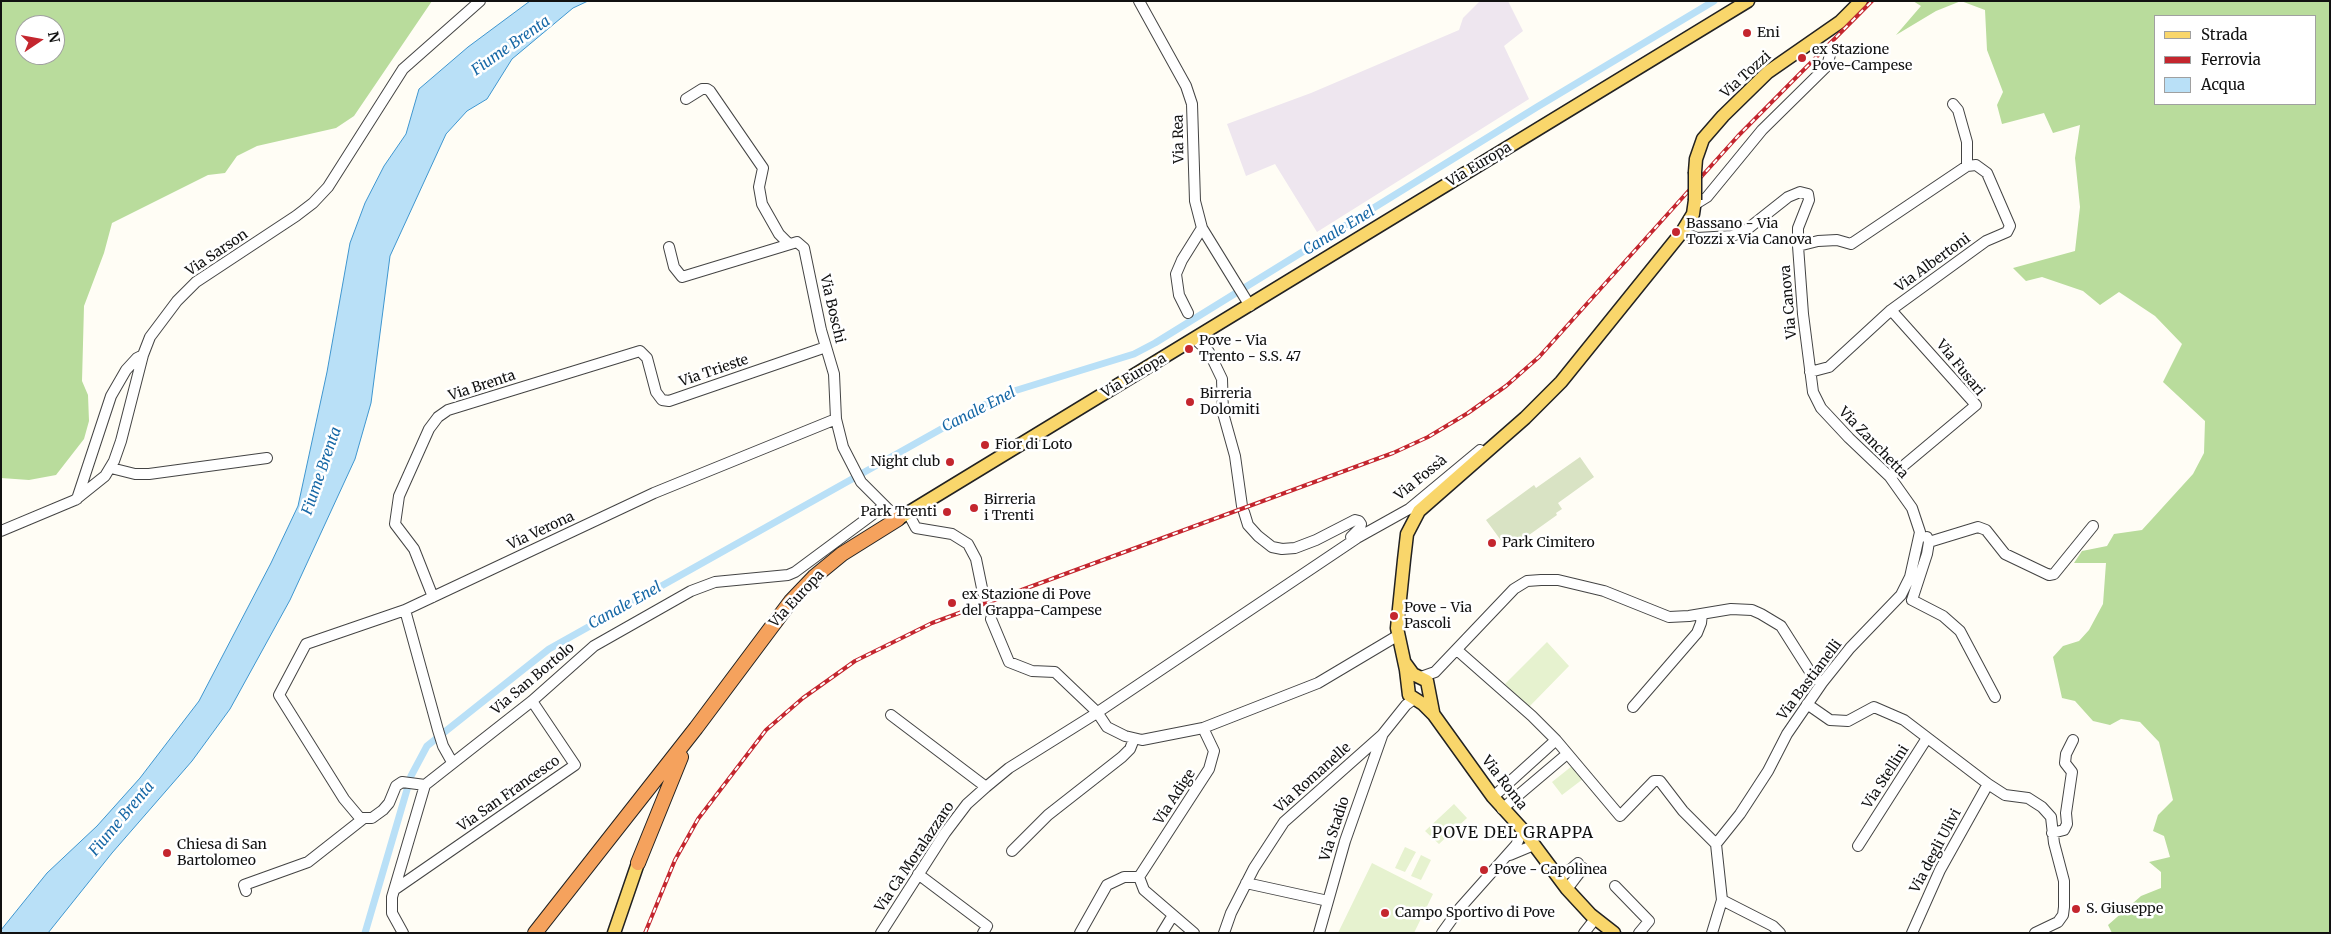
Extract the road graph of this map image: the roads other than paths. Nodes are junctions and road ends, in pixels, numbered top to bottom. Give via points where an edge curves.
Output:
1 (480, 1) edge
2 (1139, 1) edge
3 (1748, 1) edge
4 (1861, 1) edge
5 (1830, 51) dead end
6 (686, 99) dead end
7 (1953, 104) dead end
8 (1967, 166) junction
9 (1695, 202) junction
10 (1202, 228) junction
11 (1682, 232) junction
12 (789, 244) junction
13 (1798, 246) junction
14 (670, 247) dead end
15 (1248, 303) junction
16 (1891, 310) junction
17 (1188, 313) dead end
18 (1215, 327) junction
19 (1195, 339) junction
20 (826, 347) junction
21 (640, 351) joint
22 (1209, 352) junction
23 (144, 355) junction
24 (1810, 372) junction
25 (836, 418) junction
26 (1490, 449) junction
27 (267, 458) dead end
28 (111, 468) junction
29 (1890, 477) junction
30 (77, 499) junction
31 (884, 506) junction
32 (903, 516) junction
33 (2093, 526) dead end
34 (1, 531) edge
35 (1920, 532) junction
36 (1928, 542) junction
37 (1321, 562) junction
38 (984, 593) tunnel mouth
39 (433, 597) junction
40 (405, 610) junction
41 (1702, 614) junction
42 (991, 619) tunnel mouth
43 (1398, 641) junction
44 (1457, 650) junction
45 (1405, 663) junction
46 (1424, 682) junction
47 (1822, 683) junction
48 (1410, 696) junction
49 (1995, 697) dead end
50 (532, 701) junction
51 (1807, 704) junction
52 (1633, 707) dead end
53 (1097, 712) junction
54 (891, 715) dead end
55 (1434, 715) junction
56 (696, 728) junction
57 (1203, 728) junction
58 (1382, 735) junction
59 (1928, 738) junction
60 (1134, 739) junction
61 (1556, 740) junction
62 (2073, 740) dead end
63 (1571, 758) junction
64 (452, 762) junction
65 (1530, 763) junction
66 (1541, 776) junction
67 (657, 778) junction
68 (1988, 784) junction
69 (420, 785) junction
70 (986, 787) junction
71 (1493, 797) junction
72 (1502, 809) junction
73 (364, 818) junction
74 (1523, 830) junction
75 (2052, 833) junction
76 (1716, 844) junction
77 (1534, 845) junction
78 (1858, 846) dead end
79 (1012, 852) dead end
80 (1505, 858) junction
81 (638, 863) joint
82 (1580, 866) dead end
83 (918, 874) junction
84 (1139, 877) junction
85 (1246, 883) junction
86 (1563, 884) junction
87 (1614, 886) dead end
88 (394, 890) junction
89 (246, 891) dead end
90 (1722, 900) junction
91 (1328, 901) junction
92 (551, 913) junction
93 (1173, 915) junction
94 (1596, 918) junction
95 (403, 933) edge
96 (527, 933) edge
97 (535, 933) edge
98 (543, 933) edge
99 (614, 933) edge
100 (881, 933) edge
101 (983, 933) edge
102 (1080, 933) edge
103 (1162, 933) edge
104 (1194, 933) edge
105 (1224, 933) edge
106 (1319, 933) edge
107 (1442, 933) edge
108 (1584, 933) edge
109 (1614, 933) edge
110 (1640, 933) edge
111 (1712, 933) edge
112 (1780, 933) edge
113 (1912, 933) edge
114 (2035, 933) edge

1 - 23 street, Via Sarson via 403,68 328,187 296,216 196,282 159,323
2 - 10 street, Via Rea via 1186,86 1192,104 1196,207
3 - 15 main road, Via Europa
4 - 9 main road, Via Tozzi, bridge via 1840,22 1768,72 1703,139 1696,158
5 - 9 street via 1828,66 1762,130 1707,197
6 - 12 street via 702,89 710,91 763,168 760,198 774,226
7 - 8 street via 1958,110 1967,142
8 - 13 street via 1851,244 1837,240
8 - 16 street, Via Albertoni via 1976,165 1987,173 2009,230 1986,241
9 - 11 main road, Via Fossà via 1693,214
10 - 15 street, Via Rea
10 - 17 street via 1176,274 1179,295
11 - 13 street, Via Canova via 1697,238 1732,236 1745,231 1788,197 1804,192 1810,200 1798,228
11 - 26 main road, Via Fossà via 1561,382
12 - 14 street via 682,278 674,267
12 - 20 street, Via Boschi via 797,242 804,248
13 - 24 street, Via Canova
15 - 18 main road, Via Europa
16 - 24 street, Via Albertoni via 1829,367
16 - 29 street, Via Fusari via 1976,405
18 - 19 main road, Via Europa
18 - 22 street via 1210,337
19 - 22 street
19 - 32 main road, Via Europa
20 - 21 street, Via Trieste via 669,401 662,400 656,392 647,358
20 - 25 street, Via Boschi via 834,374
21 - 39 street, Via Brenta via 448,410 438,417 429,429 399,496 395,524 414,549
22 - 37 street via 1222,379 1223,413 1248,525 1272,547 1282,550 1316,540 1359,520 1361,524 1355,534
23 - 28 street, Via Sarson
23 - 30 street via 126,370 111,396
24 - 29 street, Via Zanchetta via 1821,408
25 - 31 street, Via Boschi via 855,471
25 - 39 street, Via Verona via 654,493
26 - 37 street, Via Fossà via 1483,447 1408,509
26 - 43 main road, Via Roma via 1419,511 1411,524 1405,545
27 - 28 street via 149,474
28 - 30 street, Via Sarson
29 - 35 street, Via Zanchetta via 1912,508
30 - 34 street, Via Sarson
31 - 32 street, Via Boschi
31 - 50 street, Via San Bortolo via 795,572 715,582 691,591 594,646
32 - 38 street, Via Boschi via 916,528 952,534 968,544 976,559
32 - 56 highway, Via Europa via 842,554 802,589
33 - 36 street via 2054,574 2049,575 2005,554 1986,530 1978,527
35 - 36 street
35 - 47 street, Via Bastianelli via 1910,577 1901,595 1850,648
36 - 49 street via 1912,600 1942,616 1960,631
37 - 53 street, Via Fossà
39 - 40 street, Via Verona
40 - 64 street via 438,730
40 - 73 street, Via Verona via 306,644 279,695 344,799 360,818
41 - 44 street via 1669,617 1604,591 1558,580 1527,581 1514,589
41 - 47 street via 1740,609 1772,618 1786,632 1814,678
41 - 52 street via 1696,633
42 - 53 street via 1009,662 1032,671 1055,672
43 - 45 main road, Via Roma
43 - 57 street via 1379,646 1318,683
44 - 46 street
44 - 61 street
45 - 46 main road, Via Roma
45 - 48 main road, Via Roma
46 - 48 main road via 1424,697
46 - 48 main road via 1411,679
46 - 55 main road, Via Roma
47 - 51 street, Via Bastianelli
48 - 55 main road, Via Roma
48 - 58 street, Via Romanelle
50 - 64 street, Via San Bortolo
50 - 88 street, Via San Francesco via 575,765
51 - 59 street, Via Stellini via 1830,720 1848,721 1874,707 1904,720
51 - 76 street, Via Bastianelli via 1768,771
53 - 60 street via 1107,726
53 - 70 street, Via Cà Moralazzaro via 1009,768
54 - 70 street
55 - 71 main road, Via Roma
56 - 67 highway
56 - 81 highway via 668,784
57 - 60 street
57 - 84 street, Via Adige via 1214,752 1209,770
58 - 85 street, Via Romanelle via 1284,822
58 - 91 street, Via Stadio
59 - 68 street
59 - 78 street, Via Stellini
60 - 79 street via 1122,757 1048,815
61 - 63 street
61 - 65 street
62 - 75 street via 2065,763 2072,772 2067,824 2064,830
63 - 66 street
63 - 76 street via 1620,816 1631,802 1658,780
64 - 69 street, Via San Bortolo
65 - 66 street
65 - 71 street
66 - 72 street
67 - 92 highway
67 - 98 highway via 637,811
68 - 75 street via 2005,795 2028,798 2042,807 2051,817
68 - 113 street, Via degli Ulivi via 1940,870
69 - 73 street via 402,782 396,786 383,810 372,818
69 - 88 street
70 - 83 street, Via Cà Moralazzaro via 967,804
71 - 72 main road, Via Roma
72 - 74 main road, Via Roma
73 - 89 street via 308,862 244,884
74 - 77 main road, Via Roma
74 - 80 street
75 - 114 street via 2064,881 2064,911 2058,922
76 - 90 street
77 - 80 street
77 - 86 main road, Via Roma
80 - 107 street
81 - 99 main road
82 - 86 street
83 - 100 street, Via Cà Moralazzaro
83 - 101 street via 988,926
84 - 93 street via 1144,890
84 - 102 street via 1124,877 1107,885
85 - 91 street
85 - 105 street, Via Romanelle
86 - 94 main road, Via Roma
87 - 110 street via 1649,921
88 - 95 street via 392,913
90 - 111 street
90 - 112 street via 1773,926
91 - 106 street, Via Stadio
92 - 96 highway
92 - 97 highway
93 - 103 street
93 - 104 street
94 - 108 street
94 - 109 main road, Via Roma

